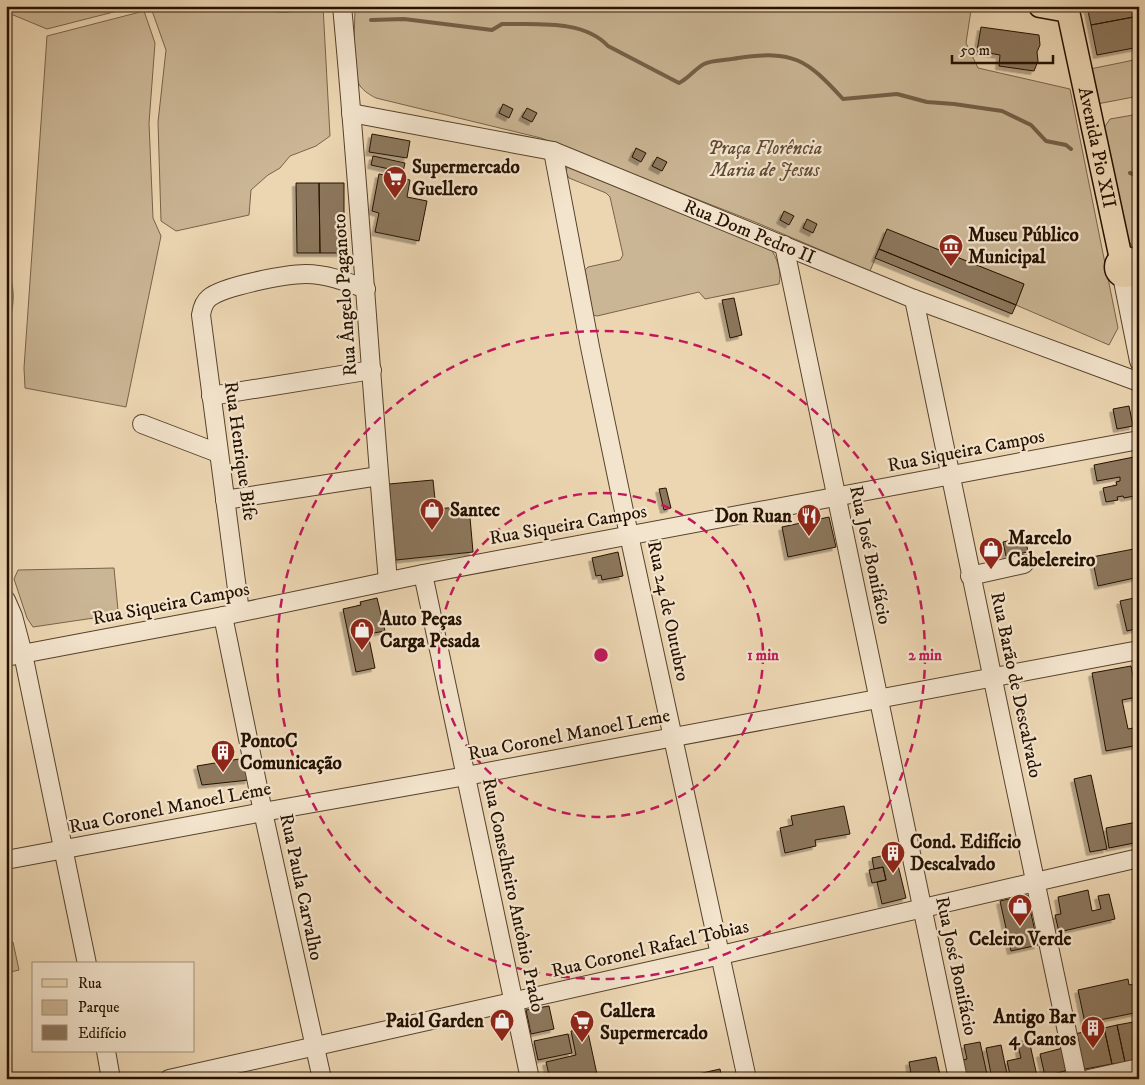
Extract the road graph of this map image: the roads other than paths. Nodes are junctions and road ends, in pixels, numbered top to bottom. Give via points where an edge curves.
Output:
1 (342, 6) edge
2 (1040, 6) edge
3 (1068, 9) edge
4 (352, 113) junction
5 (553, 151) junction
6 (784, 245) junction
7 (1129, 269) edge
8 (366, 289) junction
9 (914, 299) junction
10 (1139, 361) edge
11 (372, 370) junction
12 (1139, 382) edge
13 (211, 396) junction
14 (142, 424) dead end
15 (1139, 440) edge
16 (218, 452) junction
17 (379, 476) junction
18 (950, 476) junction
19 (836, 497) junction
20 (225, 500) junction
21 (629, 535) junction
22 (1024, 564) dead end
23 (423, 574) junction
24 (970, 576) junction
25 (388, 581) junction
26 (6, 600) edge
27 (231, 614) junction
28 (6, 639) edge
29 (1139, 650) edge
30 (15, 656) edge
31 (993, 676) junction
32 (879, 698) junction
33 (673, 736) junction
34 (466, 776) junction
35 (263, 812) junction
36 (64, 849) junction
37 (1139, 858) edge
38 (6, 860) edge
39 (1035, 882) junction
40 (922, 909) junction
41 (721, 955) junction
42 (87, 962) edge
43 (514, 1001) junction
44 (315, 1047) junction
45 (106, 1052) edge
46 (1139, 1068) edge
47 (111, 1079) edge
48 (170, 1079) edge
49 (322, 1079) edge
50 (530, 1079) edge
51 (747, 1079) edge
52 (958, 1079) edge
53 (1077, 1079) edge
54 (1089, 1079) edge

1 - 4 street, Rua Ângelo Paganoto
2 - 3 main road
3 - 7 main road, Avenida Pio XII
4 - 5 street, Rua Dom Pedro II
4 - 8 street, Rua Ângelo Paganoto
5 - 6 street, Rua Dom Pedro II
5 - 21 street, Rua 24 de Outubro
6 - 9 street, Rua Dom Pedro II
6 - 19 street, Rua José Bonifácio
7 - 10 street, Avenida Pio XII
8 - 11 street, Rua Ângelo Paganoto
8 - 13 street, Rua Henrique Bife via 334,277 306,274 271,278 209,298 201,315
9 - 12 street, Rua Dom Pedro II
9 - 18 street, Rua Barão de Descalvado
11 - 13 street
11 - 17 street, Rua Ângelo Paganoto
13 - 16 street, Rua Henrique Bife
14 - 16 street
15 - 18 street, Rua Siqueira Campos
16 - 20 street, Rua Henrique Bife
17 - 20 street
17 - 25 street, Rua Ângelo Paganoto
18 - 19 street, Rua Siqueira Campos
18 - 24 street, Rua Barão de Descalvado
19 - 21 street, Rua Siqueira Campos
19 - 32 street, Rua José Bonifácio
20 - 27 street, Rua Henrique Bife
21 - 23 street, Rua Siqueira Campos
21 - 33 street, Rua 24 de Outubro
22 - 24 street
23 - 25 street, Rua Siqueira Campos
23 - 34 street, Rua Conselheiro Antônio Prado
24 - 31 street, Rua Barão de Descalvado
25 - 27 street, Rua Siqueira Campos
26 - 30 street via 13,616
27 - 30 street, Rua Siqueira Campos
27 - 35 street, Rua Paula Carvalho
28 - 30 street
29 - 31 street, Rua Coronel Manoel Leme
30 - 36 street
31 - 32 street, Rua Coronel Manoel Leme
31 - 39 street, Rua Barão de Descalvado
32 - 33 street, Rua Coronel Manoel Leme
32 - 40 street, Rua José Bonifácio
33 - 34 street, Rua Coronel Manoel Leme
33 - 41 street, Rua 24 de Outubro
34 - 35 street, Rua Coronel Manoel Leme
34 - 43 street, Rua Conselheiro Antônio Prado
35 - 36 street, Rua Coronel Manoel Leme
35 - 44 street, Rua Paula Carvalho
36 - 38 street, Rua Coronel Manoel Leme
36 - 42 street
37 - 39 street, Rua Coronel Rafael Tobias
39 - 40 street, Rua Coronel Rafael Tobias
39 - 53 street, Rua Barão de Descalvado
40 - 41 street, Rua Coronel Rafael Tobias
40 - 52 street, Rua José Bonifácio
41 - 43 street, Rua Coronel Rafael Tobias
41 - 51 street, Rua 24 de Outubro
43 - 44 street, Rua Coronel Rafael Tobias
43 - 50 street, Rua Conselheiro Antônio Prado
44 - 48 street, Rua Coronel Rafael Tobias
44 - 49 street, Rua Paula Carvalho
45 - 47 street
46 - 54 street

